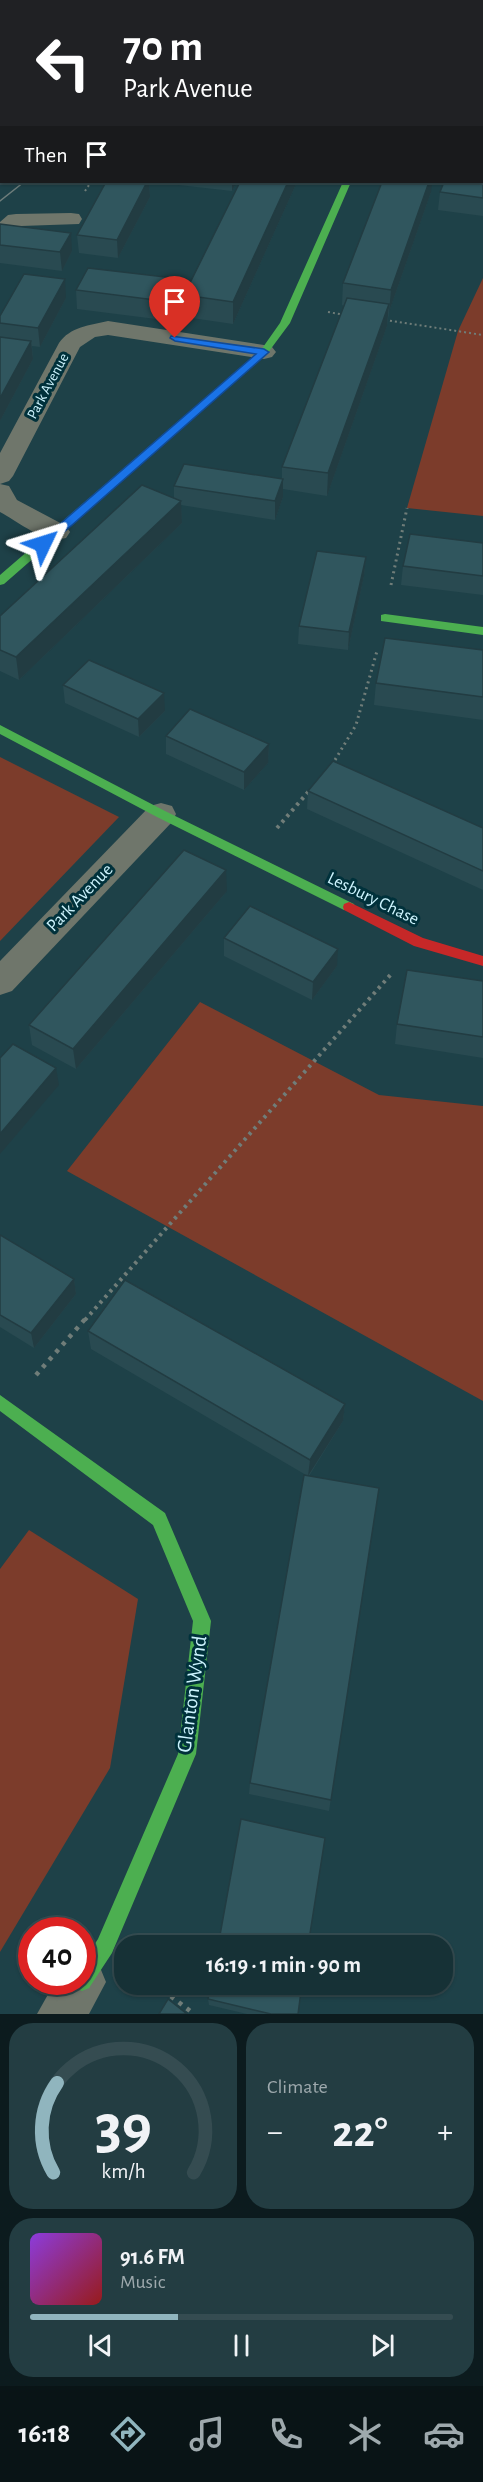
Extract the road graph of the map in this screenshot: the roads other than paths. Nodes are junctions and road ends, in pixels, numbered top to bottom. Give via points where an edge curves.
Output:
1 (347, 183) edge
2 (81, 197) dead end
3 (71, 219) junction
4 (0, 232) edge
5 (60, 240) edge
6 (264, 352) junction
7 (0, 476) edge
8 (0, 492) edge
9 (57, 532) junction
10 (0, 581) edge
11 (385, 618) road end
12 (483, 631) edge
13 (0, 729) edge
14 (160, 814) junction
15 (483, 961) edge
16 (0, 982) edge
17 (3, 1405) edge
18 (96, 1960) edge
19 (73, 1995) edge
20 (61, 2014) edge

1 - 6 street via 292,307
2 - 3 street
3 - 4 street via 16,220
3 - 5 street
6 - 7 street, Park Avenue via 108,328 87,332 71,343
6 - 9 street
8 - 9 street via 7,505
9 - 10 street
11 - 12 street
13 - 14 street
14 - 15 street, Lesbury Chase via 419,942
14 - 16 street, Park Avenue
17 - 18 street, Glanton Wynd via 159,1519 202,1621 187,1754
19 - 20 street, Glanton Wynd

